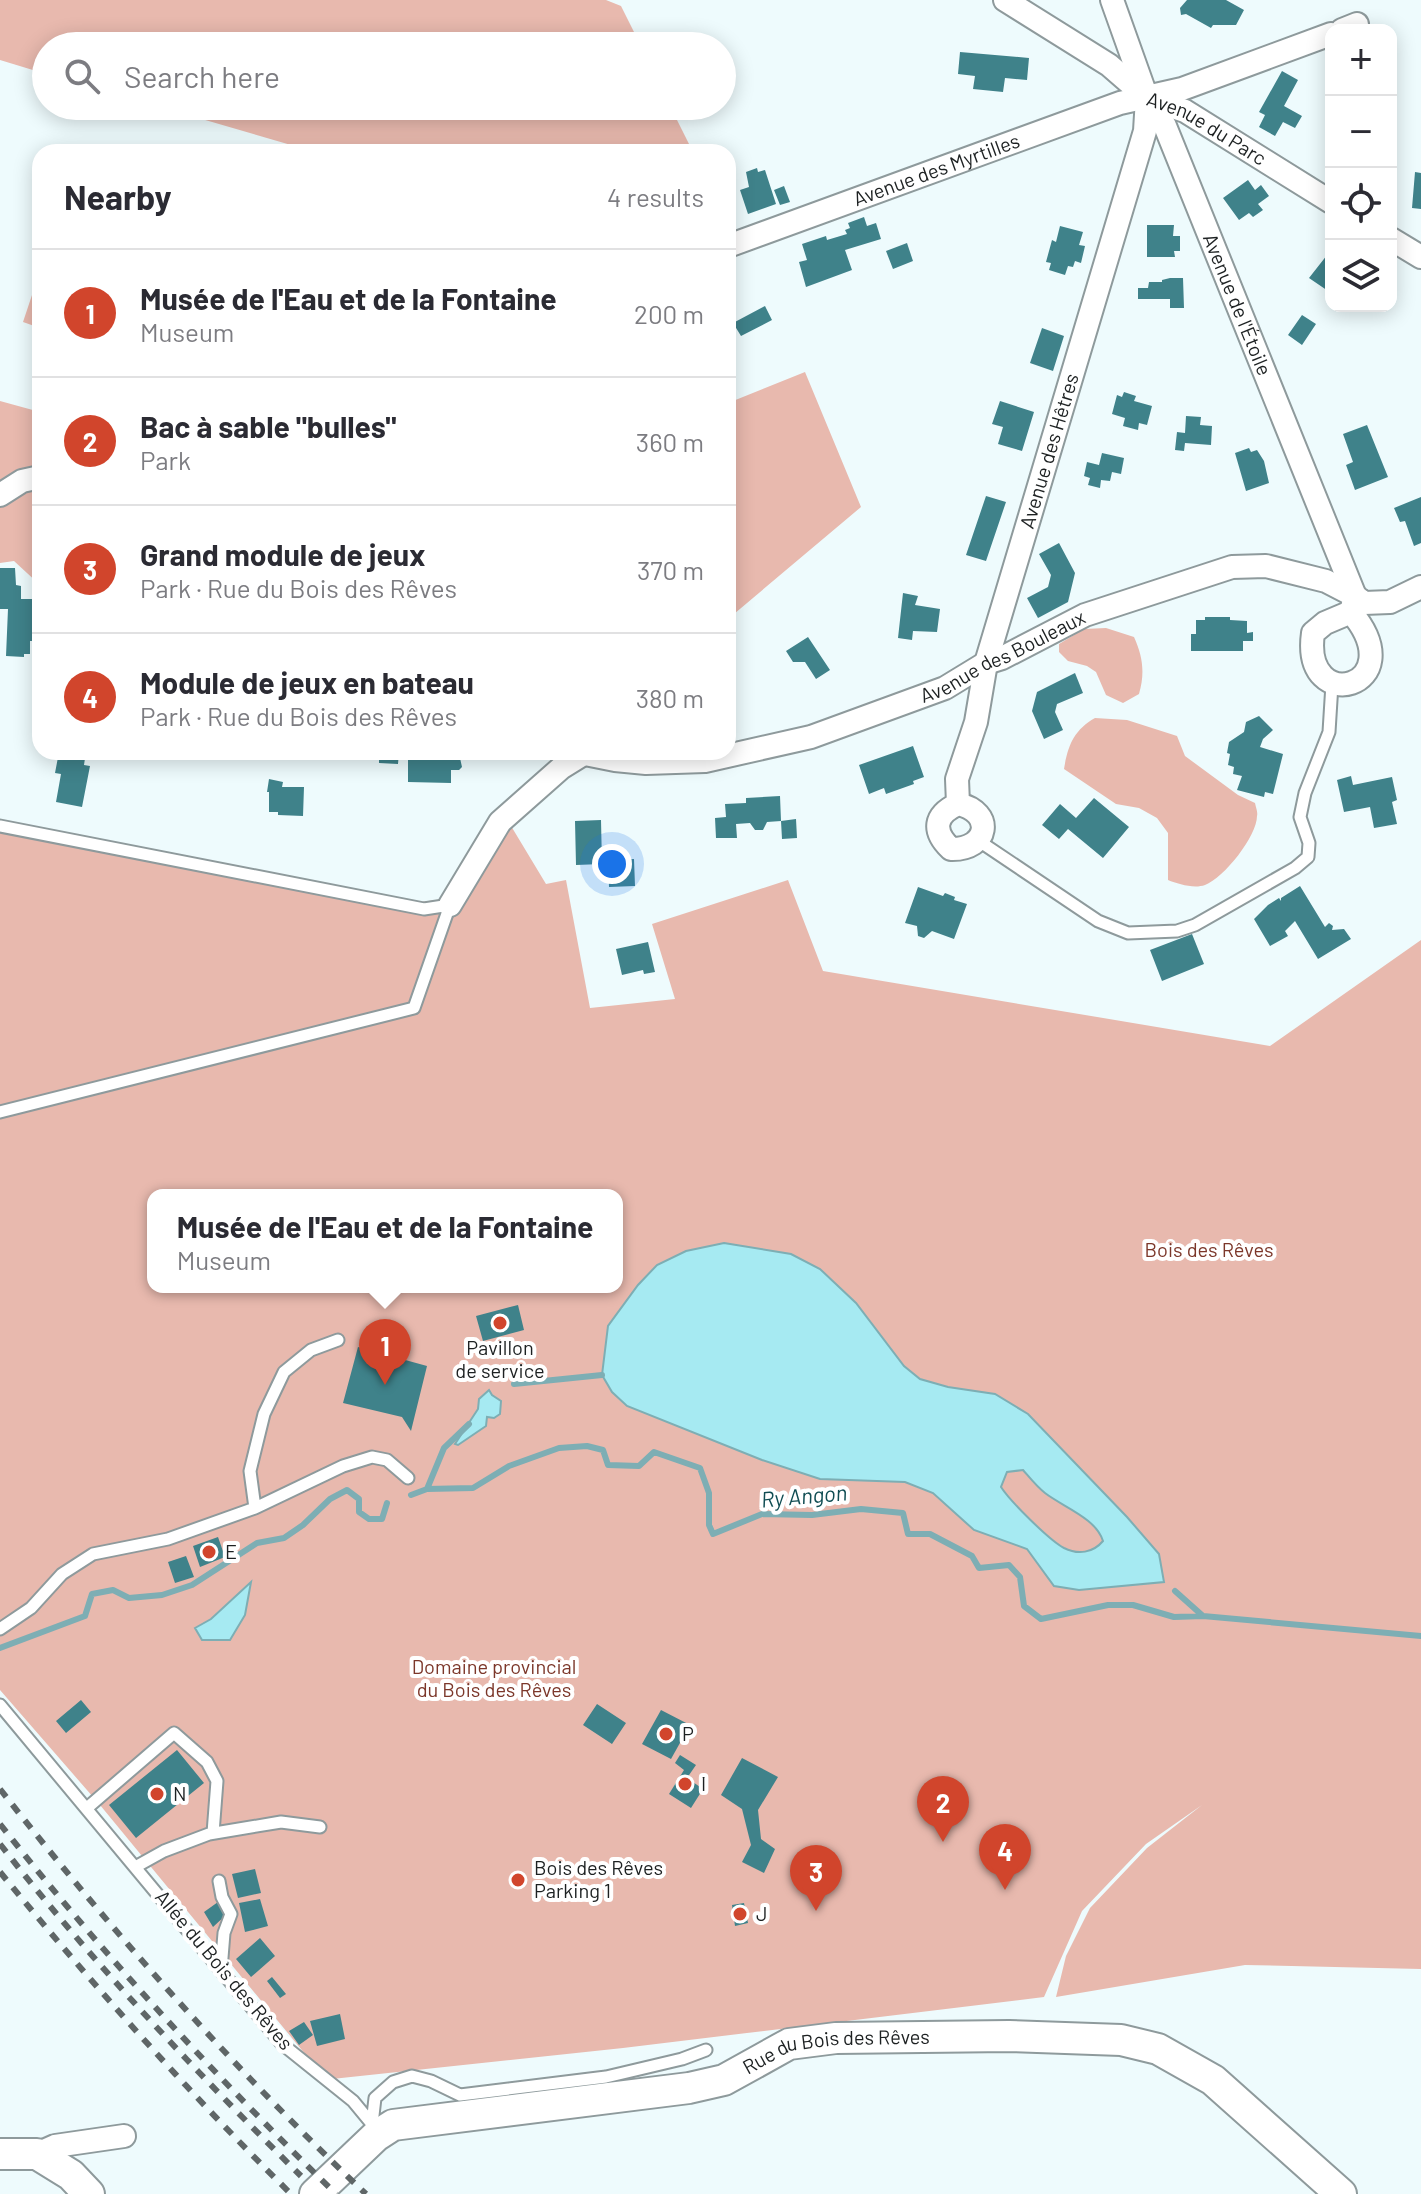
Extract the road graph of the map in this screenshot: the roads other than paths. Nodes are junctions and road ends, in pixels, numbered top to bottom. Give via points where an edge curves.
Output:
1 (1005, 0) edge
2 (1112, 0) edge
3 (1325, 36) edge
4 (1147, 98) junction
5 (1325, 198) edge
6 (1393, 240) edge
7 (736, 243) edge
8 (1421, 257) edge
9 (32, 479) edge
10 (0, 495) edge
11 (1421, 587) edge
12 (1353, 604) junction
13 (986, 663) junction
14 (1332, 684) junction
15 (736, 755) edge
16 (570, 760) edge
17 (626, 760) edge
18 (710, 760) edge
19 (958, 804) junction
20 (0, 826) edge
21 (979, 841) junction
22 (450, 905) junction
23 (0, 1112) edge
24 (338, 1340) dead end
25 (408, 1478) dead end
26 (255, 1508) junction
27 (0, 1629) edge
28 (0, 1705) edge
29 (87, 1808) junction
30 (320, 1827) dead end
31 (213, 1833) junction
32 (137, 1866) junction
33 (219, 1881) dead end
34 (221, 1970) junction
35 (706, 2050) dead end
36 (374, 2130) junction
37 (124, 2136) dead end
38 (0, 2154) edge
39 (37, 2154) junction
40 (89, 2194) edge
41 (315, 2194) edge
42 (1341, 2194) edge

1 - 4 street, Avenue du Parc via 1109,65
2 - 4 street, Avenue de l'Étoile
3 - 4 street, Avenue des Myrtilles
4 - 5 street, Avenue du Parc via 1185,111
4 - 7 street, Avenue des Myrtilles via 1120,103
4 - 12 street, Avenue de l'Étoile via 1165,126
4 - 13 street, Avenue des Hêtres via 1145,131
6 - 8 street
9 - 10 street
11 - 12 street, Avenue des Bouleaux via 1390,602
12 - 13 street, Avenue des Bouleaux via 1326,581 1266,566 1232,567 1085,615
12 - 14 street via 1313,633 1314,663
12 - 14 street, Avenue de l'Étoile via 1372,661 1365,676
13 - 15 street, Avenue des Bouleaux via 945,688 899,706 811,737
13 - 19 street, Avenue des Hêtres via 976,722 957,779
14 - 21 lane via 1329,732 1300,817 1308,857 1195,925 1128,933 1098,921
16 - 22 street via 500,822
17 - 18 street, Avenue des Bouleaux
19 - 21 street via 980,816
19 - 21 street, Avenue des Hêtres via 945,810 937,824 940,838 951,849 966,849
20 - 22 lane via 424,909
22 - 23 lane via 414,1008
24 - 26 lane via 311,1350 284,1372 264,1414 250,1471
25 - 26 lane via 387,1460 372,1457
26 - 27 lane via 168,1539 93,1554
28 - 29 lane, Allée du Bois des Rêves
29 - 31 lane via 174,1733 207,1762 217,1781
29 - 32 lane, Allée du Bois des Rêves
30 - 31 lane via 281,1822
31 - 32 lane
32 - 34 lane, Allée du Bois des Rêves
33 - 34 lane via 231,1914
34 - 36 lane, Allée du Bois des Rêves via 282,2044 353,2101
35 - 36 lane via 606,2077 460,2095 412,2076 393,2082 375,2098
36 - 41 street, Rue du Bois des Rêves
36 - 42 street, Rue du Bois des Rêves via 689,2088 724,2080 789,2044 824,2039 1121,2040 1158,2049 1213,2080
37 - 39 street via 55,2146
38 - 39 street
39 - 40 street via 71,2175

